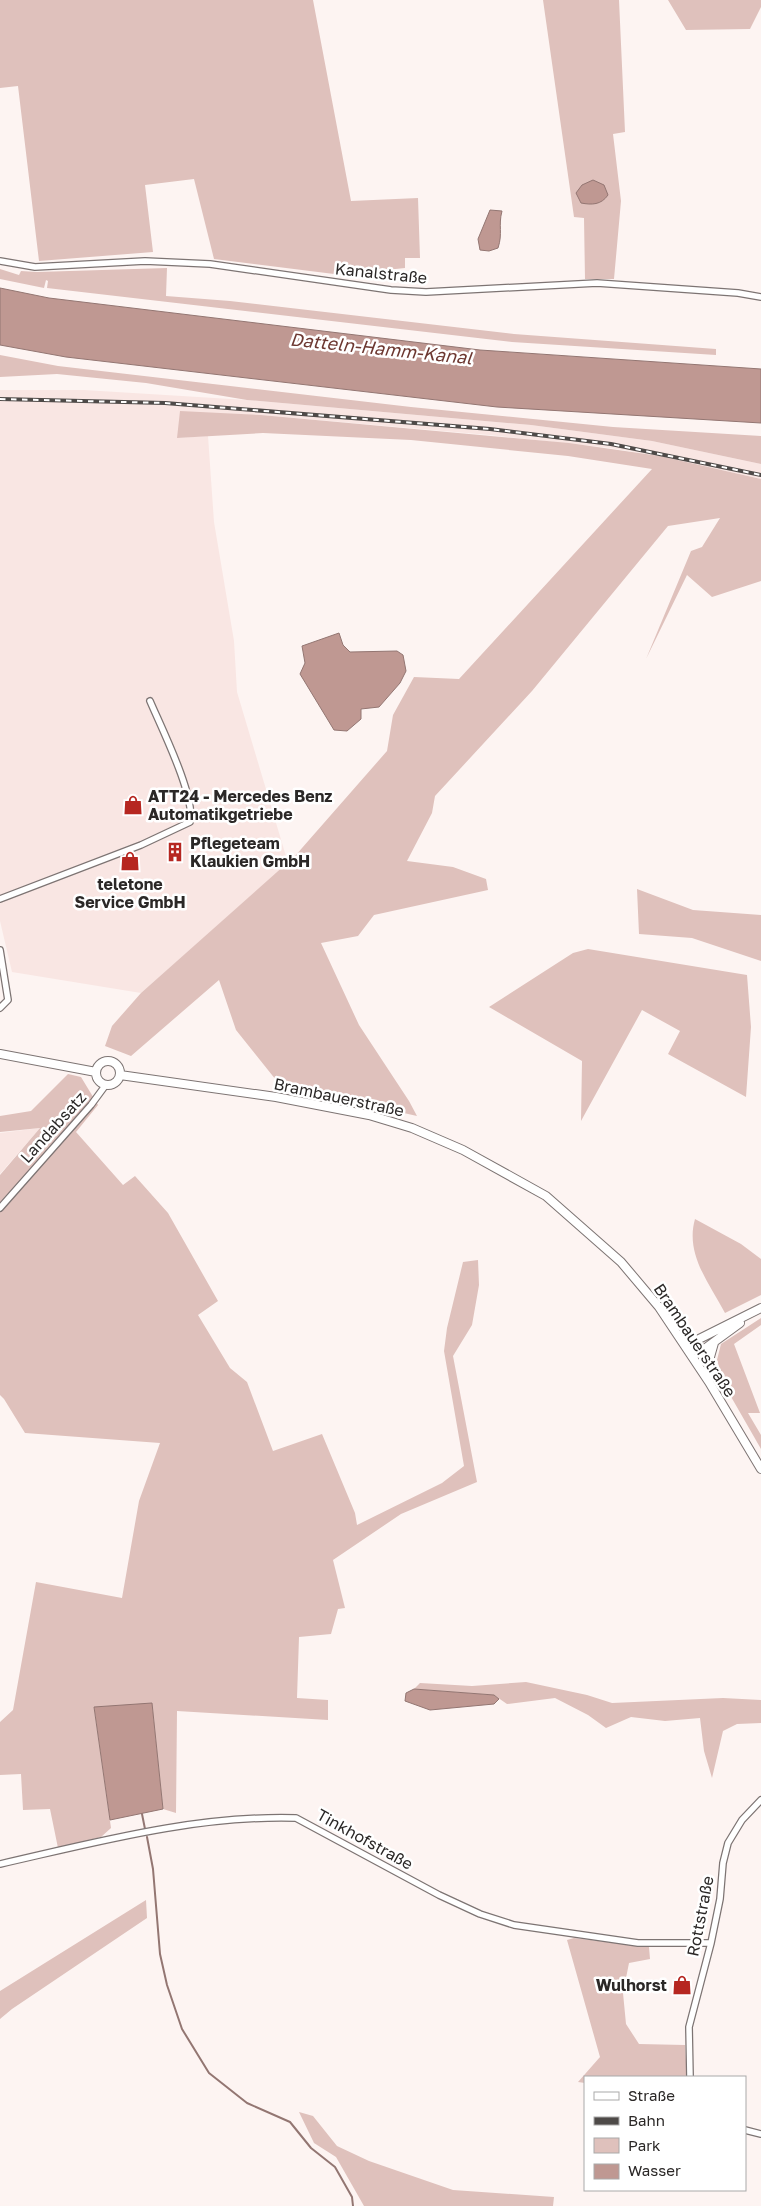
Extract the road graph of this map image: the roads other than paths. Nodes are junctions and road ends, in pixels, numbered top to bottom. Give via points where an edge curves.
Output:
1 (0, 261) edge
2 (761, 297) edge
3 (150, 701) dead end
4 (0, 899) edge
5 (0, 950) edge
6 (0, 1008) edge
7 (0, 1054) edge
8 (96, 1072) junction
9 (120, 1075) junction
10 (105, 1086) junction
11 (0, 1208) edge
12 (757, 1310) edge
13 (714, 1343) junction
14 (690, 1352) junction
15 (709, 1382) junction
16 (761, 1469) edge
17 (761, 1800) edge
18 (0, 1864) edge
19 (711, 1943) junction
20 (690, 2076) edge
21 (746, 2130) edge
22 (761, 2134) edge

1 - 2 street, Kanalstraße via 34,267 145,261 210,264 391,290 426,292 597,283
3 - 4 street via 181,776 191,808 190,822 141,845
5 - 6 street via 8,1000
7 - 8 main road
8 - 9 main road via 99,1065 108,1061 116,1064
8 - 10 main road via 97,1080
9 - 10 main road via 115,1084
9 - 14 main road, Brambauerstraße via 276,1096 369,1115 412,1128 463,1150 546,1196 620,1262 659,1307
10 - 11 street, Landabsatz
12 - 13 main road
12 - 14 main road via 698,1340
13 - 14 main road via 703,1350
13 - 15 main road
14 - 15 main road, Brambauerstraße
15 - 16 main road, Brambauerstraße
17 - 19 street, Rottstraße via 742,1820 728,1843
18 - 19 street, Tinkhofstraße via 142,1832 200,1824 296,1818 439,1895 514,1925 638,1943
19 - 20 street, Rottstraße via 689,2027
21 - 22 street

